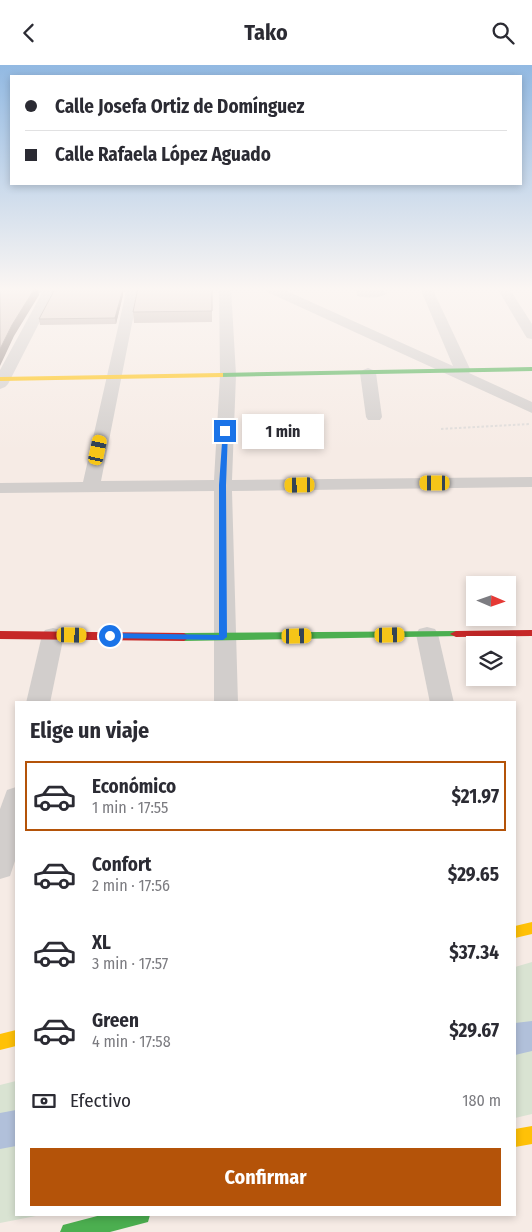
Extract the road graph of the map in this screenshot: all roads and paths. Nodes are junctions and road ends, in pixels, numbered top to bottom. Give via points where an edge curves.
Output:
1 (21, 342) edge
2 (121, 342) edge
3 (227, 342) edge
4 (392, 342) edge
5 (446, 342) edge
6 (532, 369) edge
7 (456, 371) junction
8 (368, 373) junction
9 (228, 375) junction
10 (114, 377) junction
11 (1, 381) edge
12 (532, 408) edge
13 (374, 417) dead end
14 (532, 424) edge
15 (440, 429) dead end
16 (532, 482) edge
17 (223, 485) junction
18 (90, 487) junction
19 (0, 488) edge
20 (532, 633) edge
21 (426, 634) junction
22 (0, 635) edge
23 (53, 635) junction
24 (223, 637) junction
25 (38, 701) edge
26 (226, 701) edge
27 (442, 701) edge
28 (15, 802) edge
29 (0, 869) edge
30 (532, 929) edge
31 (516, 932) edge
32 (15, 1038) edge
33 (0, 1042) edge
34 (532, 1135) edge
35 (516, 1139) edge
36 (130, 1222) edge
37 (70, 1232) edge

1 - 11 street
2 - 10 street
3 - 9 street
4 - 7 street
5 - 7 street
6 - 7 street
7 - 8 street
7 - 12 street
8 - 9 street
8 - 13 street
9 - 10 street
9 - 17 street
10 - 11 street
10 - 18 street
14 - 15 path
16 - 17 street
17 - 18 street
17 - 24 street
18 - 19 street
20 - 21 street
21 - 24 street
21 - 27 street
22 - 23 street
23 - 24 street
23 - 25 street
24 - 26 street
28 - 29 street
30 - 31 street
32 - 33 street
34 - 35 street
36 - 37 street

